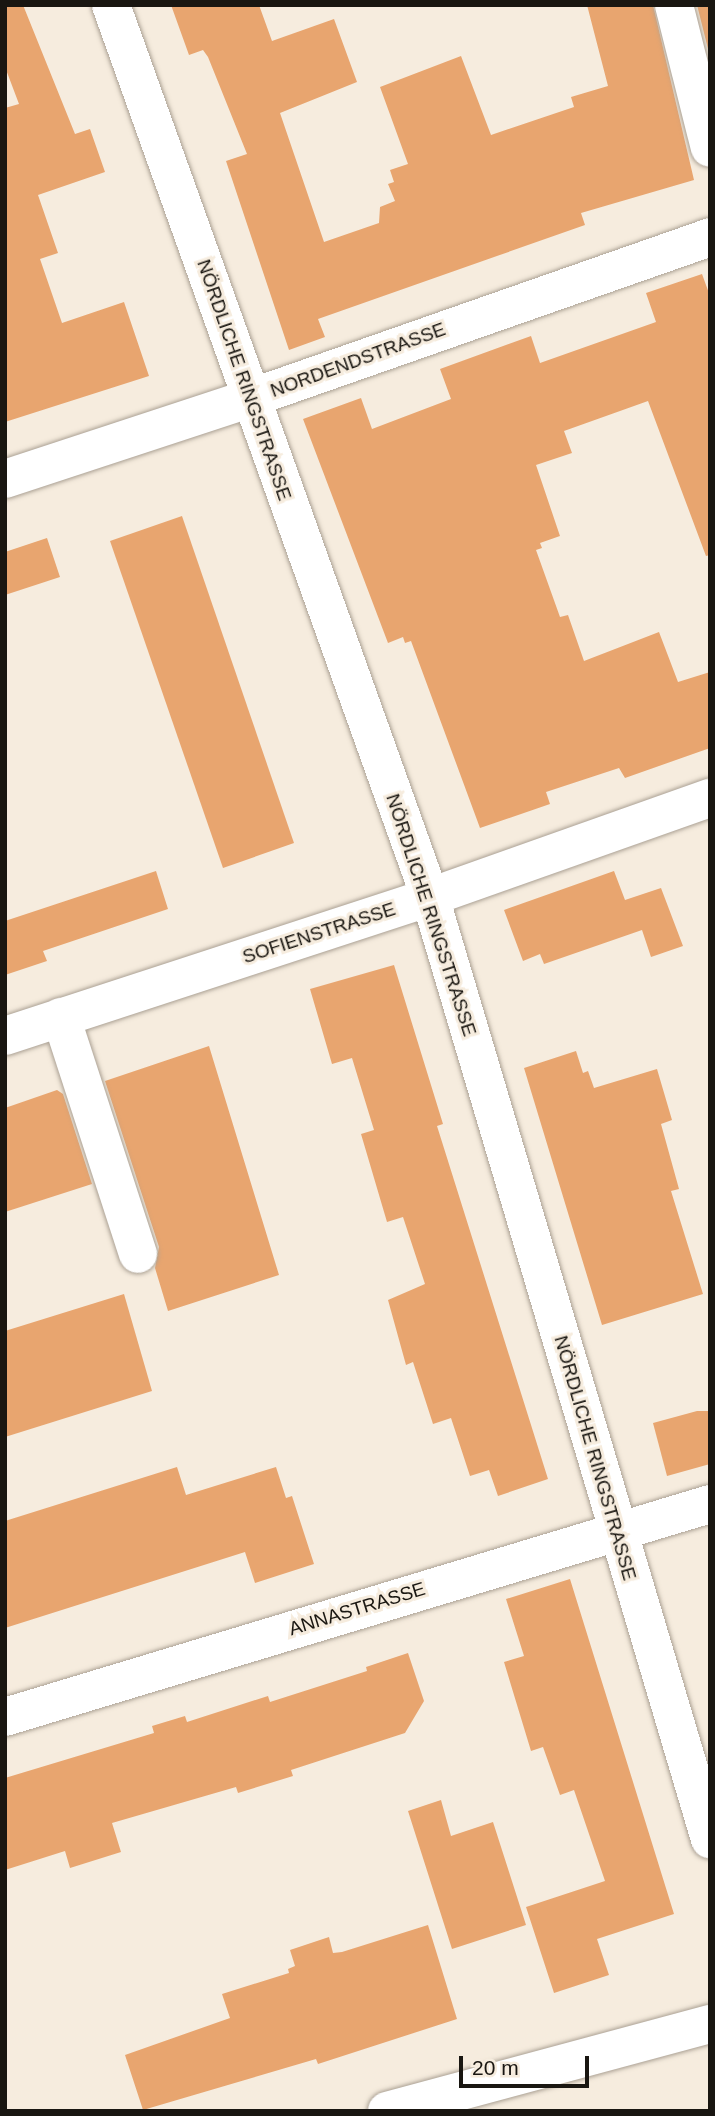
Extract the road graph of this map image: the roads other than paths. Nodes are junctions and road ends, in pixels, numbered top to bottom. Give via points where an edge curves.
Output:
1 (111, 5) edge
2 (674, 5) edge
3 (710, 148) edge
4 (710, 237) edge
5 (251, 398) junction
6 (5, 479) edge
7 (710, 798) edge
8 (430, 897) junction
9 (61, 1017) junction
10 (5, 1036) edge
11 (138, 1254) dead end
12 (710, 1504) edge
13 (616, 1530) junction
14 (5, 1717) edge
15 (710, 1839) edge
16 (710, 2024) edge
17 (387, 2111) edge

1 - 5 street, NÖRDLICHE RINGSTRASSE
2 - 3 street
4 - 5 street, NORDENDSTRASSE
5 - 6 street, NORDENDSTRASSE
5 - 8 street, NÖRDLICHE RINGSTRASSE
7 - 8 street, SOFIENSTRASSE
8 - 9 street, SOFIENSTRASSE
8 - 13 street, NÖRDLICHE RINGSTRASSE
9 - 10 street, SOFIENSTRASSE
9 - 11 street
12 - 13 street, ANNASTRASSE
13 - 14 street, ANNASTRASSE
13 - 15 street, NÖRDLICHE RINGSTRASSE
16 - 17 street

